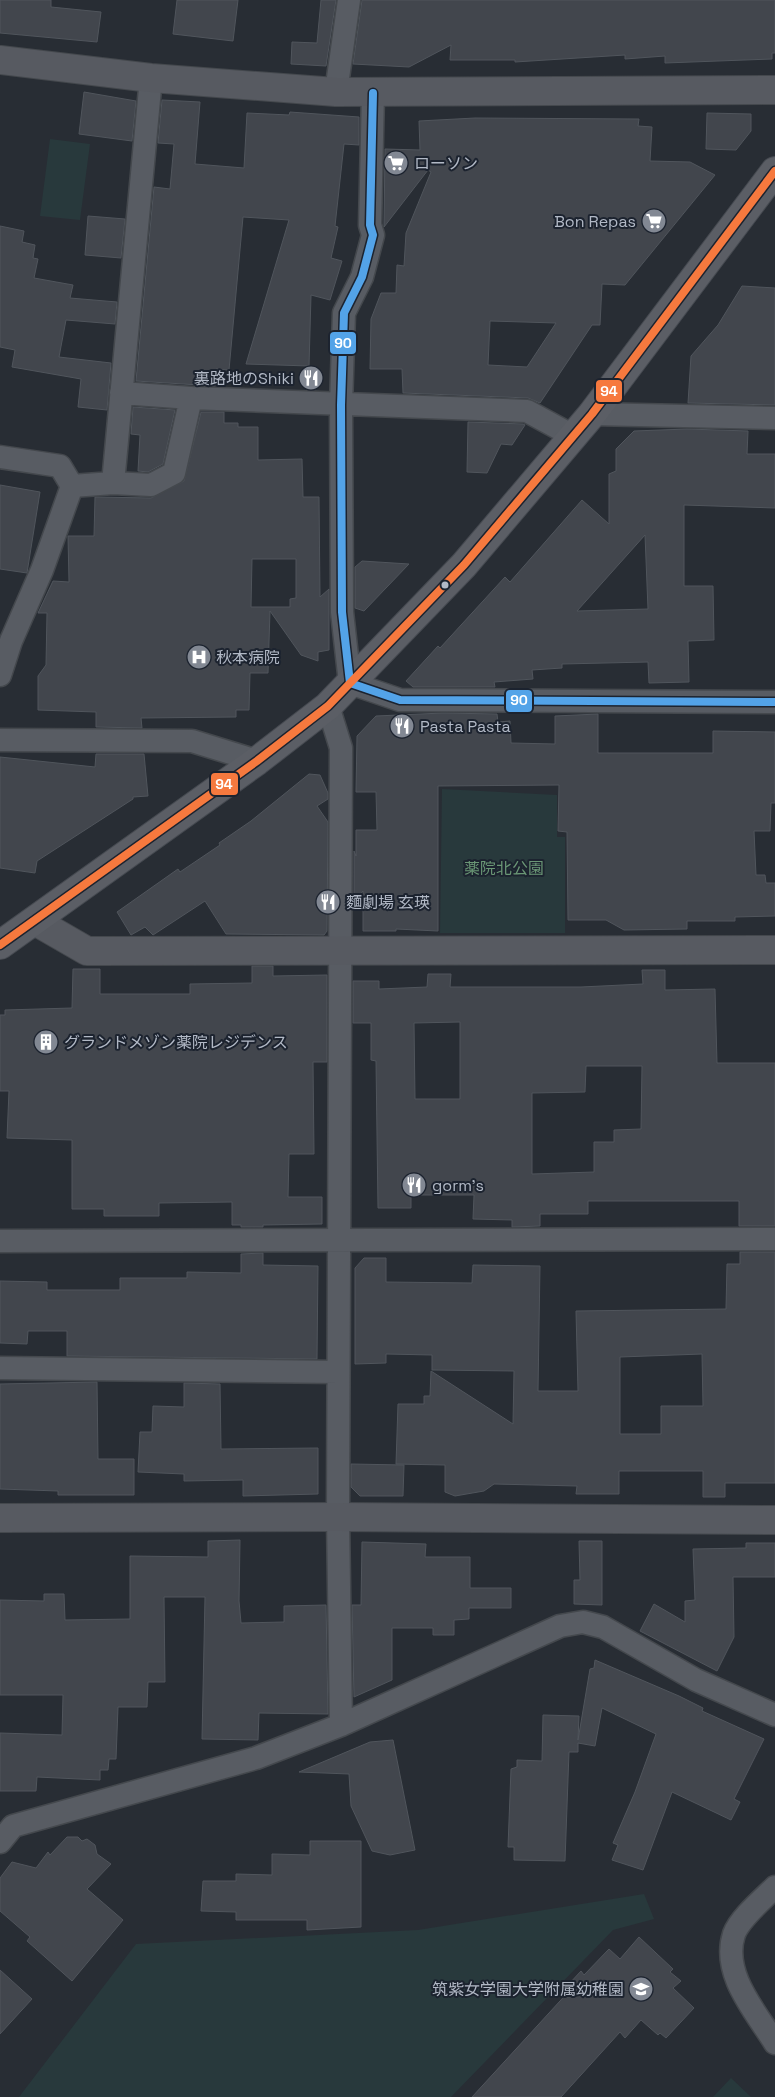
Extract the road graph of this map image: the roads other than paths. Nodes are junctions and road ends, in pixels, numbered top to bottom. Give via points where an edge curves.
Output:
1 (349, 0) edge
2 (0, 60) edge
3 (151, 78) junction
4 (775, 90) edge
5 (336, 92) junction
6 (373, 93) junction
7 (775, 171) edge
8 (121, 393) junction
9 (191, 398) junction
10 (341, 405) junction
11 (592, 414) junction
12 (775, 418) edge
13 (573, 436) junction
14 (0, 457) edge
15 (113, 483) junction
16 (72, 486) junction
17 (0, 675) edge
18 (350, 683) junction
19 (775, 702) edge
20 (328, 706) junction
21 (0, 740) edge
22 (257, 761) junction
23 (35, 921) junction
24 (0, 944) edge
25 (775, 950) edge
26 (340, 952) junction
27 (775, 1239) edge
28 (0, 1241) edge
29 (339, 1242) junction
30 (0, 1368) edge
31 (338, 1372) junction
32 (338, 1517) junction
33 (0, 1518) edge
34 (775, 1520) edge
35 (775, 1715) edge
36 (341, 1725) junction
37 (4, 1832) edge
38 (775, 1887) edge
39 (775, 2043) edge

1 - 5 street
2 - 3 street
3 - 5 street
3 - 8 street
4 - 6 street
5 - 6 street
6 - 10 street via 370,224 373,235 362,277 344,313
7 - 11 main road
8 - 9 street
8 - 15 street
9 - 10 street
9 - 15 street via 174,473 152,485
10 - 13 street via 527,411
10 - 18 street via 342,612
11 - 12 street
11 - 13 main road
13 - 18 main road via 464,565
14 - 16 street via 60,466
15 - 16 street
16 - 17 street
18 - 19 street via 400,700
18 - 20 main road
20 - 22 main road
20 - 26 street via 341,748
21 - 22 street via 192,741
22 - 23 main road
23 - 24 main road
23 - 26 street via 87,951
25 - 26 street
26 - 29 street
27 - 29 street
28 - 29 street
29 - 31 street
30 - 31 street
31 - 32 street
32 - 33 street
32 - 34 street
32 - 36 street
35 - 36 street via 696,1680 603,1627 583,1622 560,1626
36 - 37 street via 256,1758
38 - 39 street via 735,1933 731,1959 737,1981

